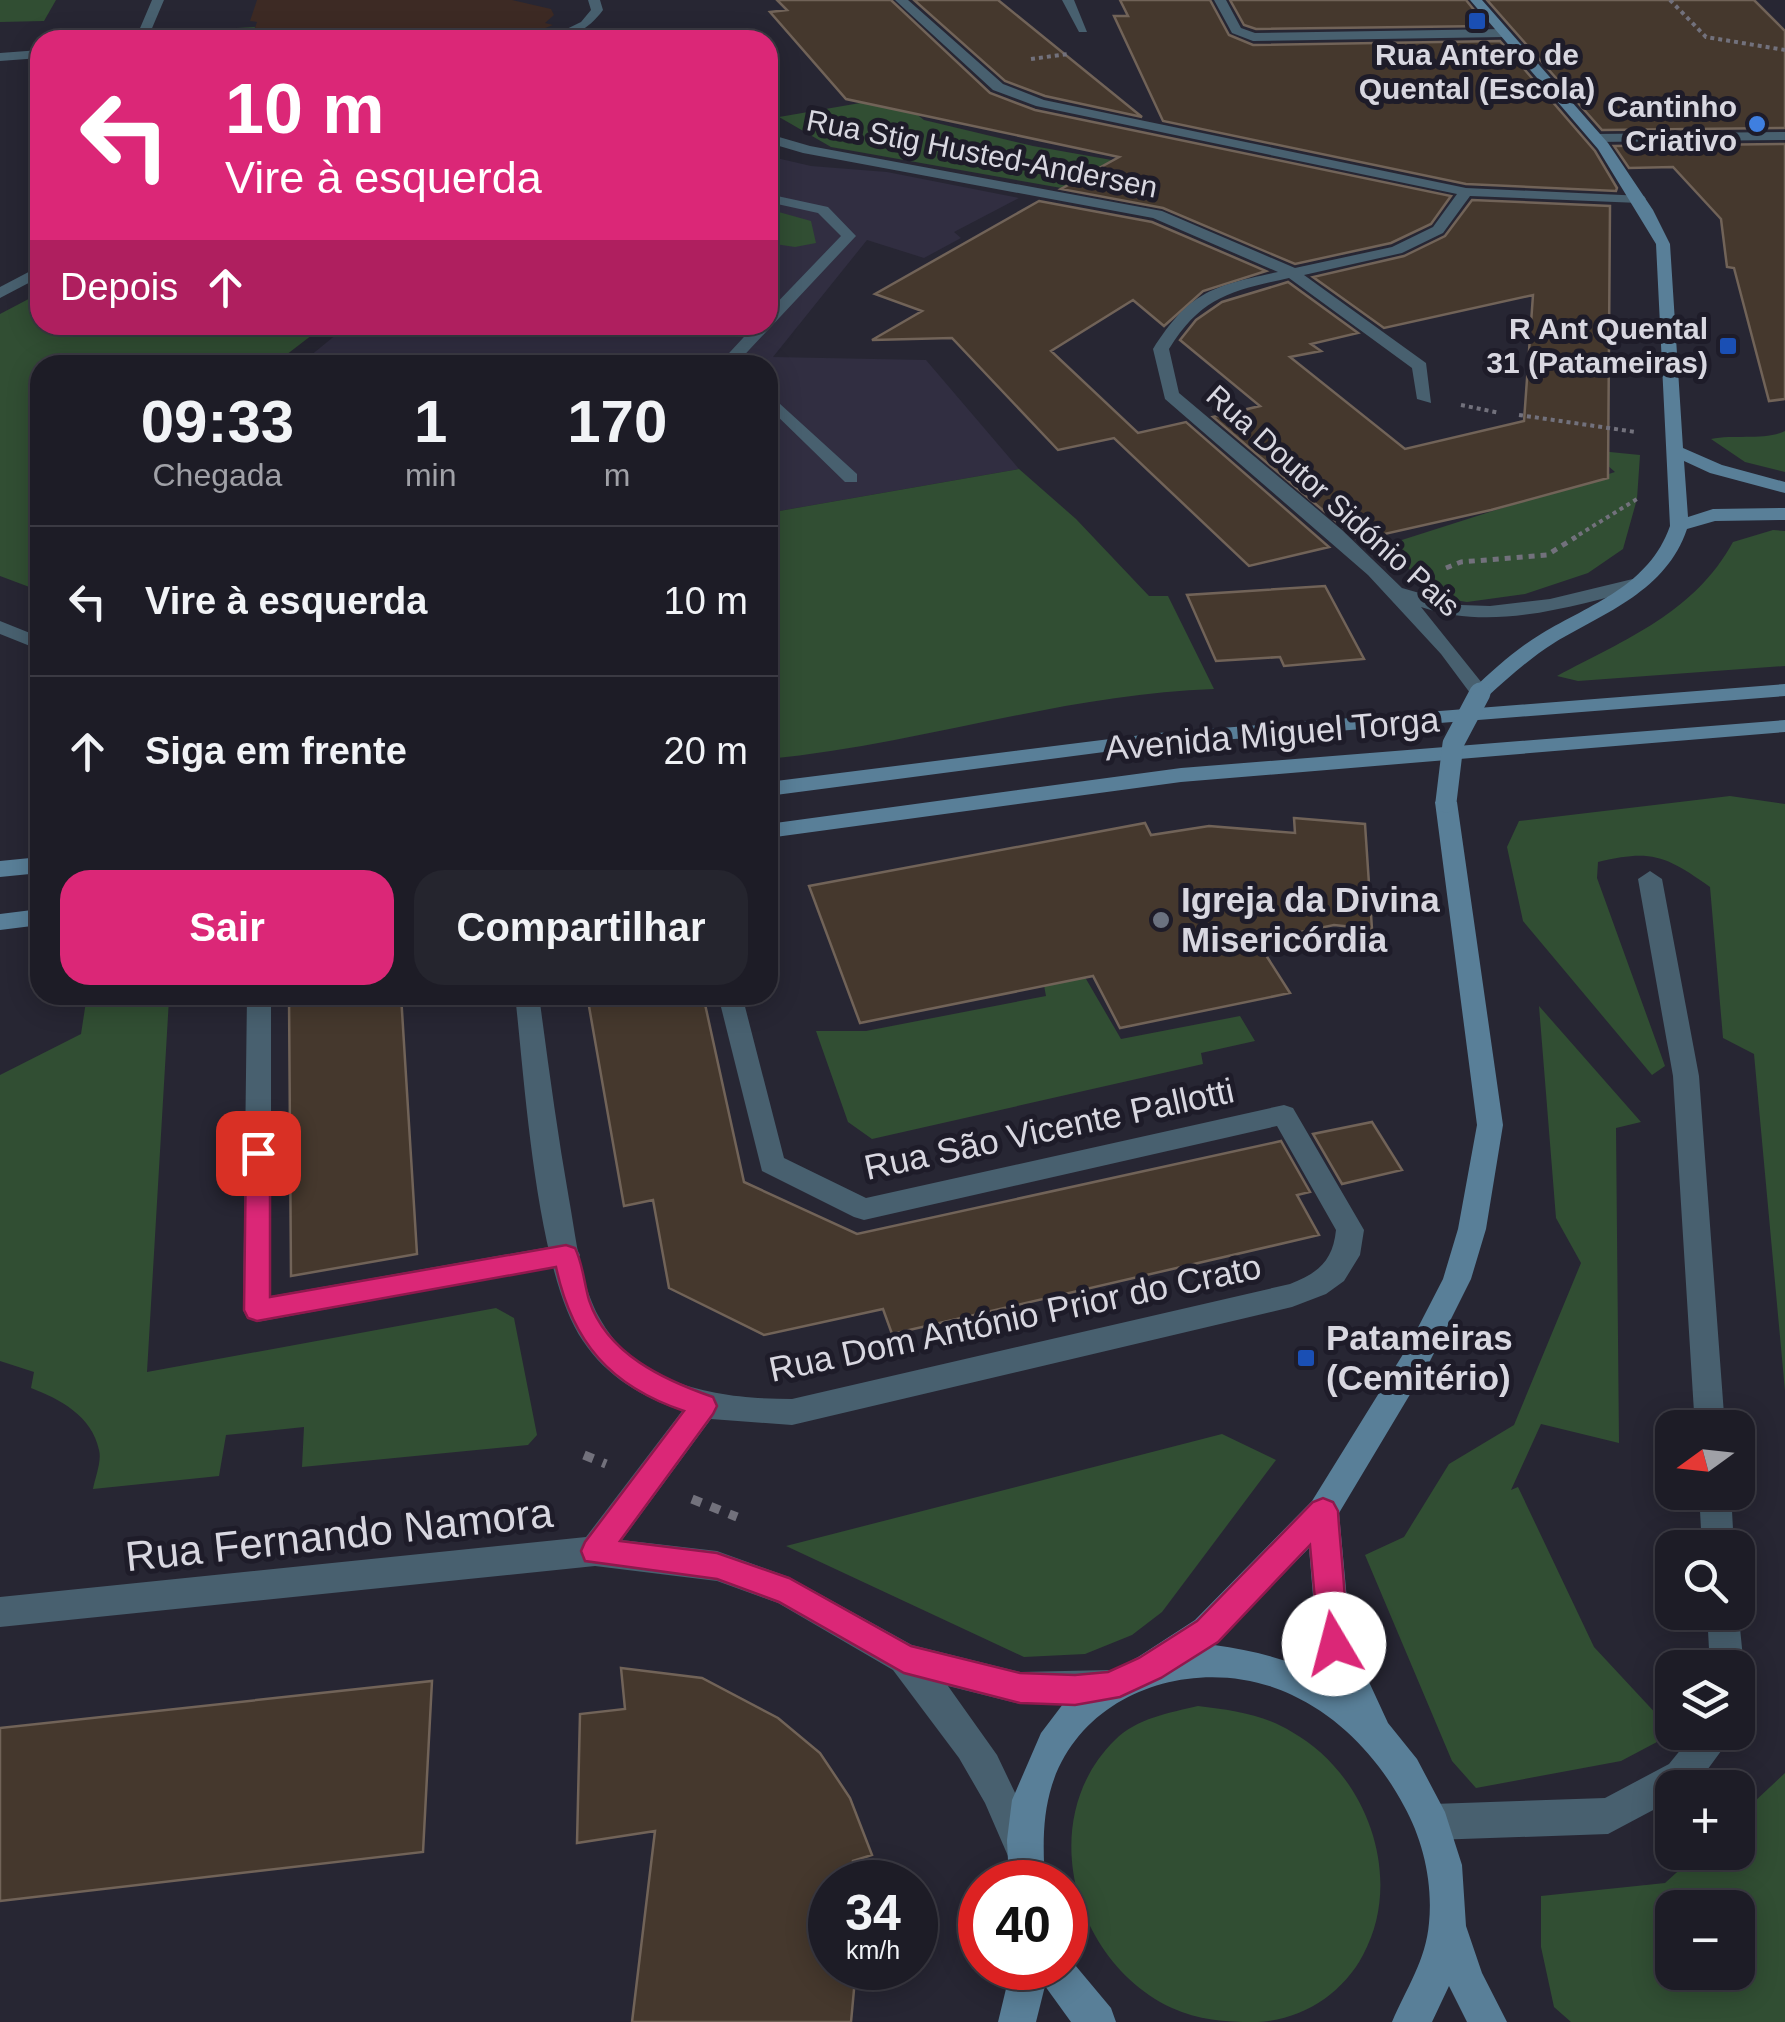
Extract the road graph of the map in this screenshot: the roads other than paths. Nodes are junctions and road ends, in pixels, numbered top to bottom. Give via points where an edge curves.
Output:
1 (158, 0) edge
2 (594, 0) edge
3 (901, 0) edge
4 (1068, 0) edge
5 (1220, 0) edge
6 (1476, 0) edge
7 (1083, 29) dead end
8 (146, 30) edge
9 (572, 30) edge
10 (1504, 32) junction
11 (30, 55) edge
12 (0, 57) edge
13 (1785, 136) edge
14 (1596, 138) junction
15 (778, 139) edge
16 (1466, 192) junction
17 (1638, 199) junction
18 (778, 200) edge
19 (1290, 272) junction
20 (30, 276) edge
21 (0, 292) edge
22 (778, 310) edge
23 (755, 335) edge
24 (736, 355) edge
25 (1425, 399) dead end
26 (778, 408) edge
27 (1676, 445) junction
28 (851, 478) dead end
29 (1785, 488) edge
30 (1785, 514) edge
31 (1680, 526) junction
32 (1638, 584) junction
33 (1392, 586) junction
34 (0, 627) edge
35 (30, 640) edge
36 (1785, 690) edge
37 (1480, 693) junction
38 (1785, 726) edge
39 (778, 787) edge
40 (778, 830) edge
41 (30, 866) edge
42 (0, 870) edge
43 (1650, 879) dead end
44 (30, 918) edge
45 (0, 922) edge
46 (259, 1005) edge
47 (527, 1005) edge
48 (732, 1005) edge
49 (566, 1255) junction
50 (1338, 1272) joint
51 (704, 1406) junction
52 (1709, 1410) edge
53 (1323, 1511) junction
54 (595, 1551) junction
55 (0, 1612) edge
56 (904, 1658) junction
57 (1150, 1668) junction
58 (1109, 1686) junction
59 (1375, 1732) junction
60 (1703, 1750) edge
61 (1434, 1822) junction
62 (1022, 1846) junction
63 (1024, 1860) edge
64 (1448, 1927) junction
65 (1025, 1990) edge
66 (1069, 1990) edge
67 (1017, 2022) edge
68 (1097, 2022) edge
69 (1412, 2022) edge
70 (1488, 2022) edge

1 - 8 street
2 - 9 street via 592,21
3 - 16 street via 998,87 1041,103
4 - 7 street
5 - 10 street via 1236,30 1253,37
6 - 10 street
10 - 14 street
11 - 12 street
13 - 14 street
14 - 17 street
15 - 19 street, Rua Stig Husted-Andersen via 1156,214
16 - 17 street
16 - 19 street, Rua Doutor Sidónio Pais via 1438,230 1397,250
17 - 27 street via 1662,244
18 - 22 street via 823,210 849,236
19 - 25 street, Rua Stig Husted-Andersen via 1420,366
19 - 33 street, Rua Doutor Sidónio Pais via 1226,288 1181,317 1161,350 1170,395
20 - 21 street
23 - 24 street
26 - 28 street
27 - 29 street via 1716,469
27 - 31 street
30 - 31 street via 1713,516
31 - 32 street via 1675,548
32 - 33 street via 1500,612 1446,611
32 - 37 street via 1545,640
33 - 37 street, Rua Doutor Sidónio Pais via 1446,643
34 - 35 street
36 - 39 street, Avenida Miguel Torga via 1158,739
37 - 53 street, bridge via 1460,720 1450,752 1446,802 1490,1124 1481,1177 1457,1279
38 - 40 street, Avenida Miguel Torga via 1181,775
41 - 42 street
43 - 52 street via 1686,1076
44 - 45 street
46 - 49 street via 257,1310
47 - 49 street, Rua Dom António Prior do Crato
48 - 50 street, Rua São Vicente Pallotti via 772,1164 864,1209 1284,1115 1350,1230 1349,1252
49 - 51 street, Rua Dom António Prior do Crato via 577,1304 595,1337 628,1370
50 - 51 street, Rua Dom António Prior do Crato via 1292,1295 792,1412
51 - 54 street
53 - 57 street via 1208,1632
53 - 59 street via 1334,1644
54 - 55 street, Rua Fernando Namora
54 - 56 street, Rua Fernando Namora via 717,1566 789,1592
56 - 58 street via 1020,1688
56 - 62 street via 972,1744
57 - 58 street
57 - 59 street via 1196,1659 1289,1676 1335,1699
58 - 62 street via 1075,1714 1047,1751 1028,1796
59 - 61 street
60 - 61 street via 1681,1776 1608,1816
61 - 64 street via 1446,1874
62 - 63 street
64 - 69 street via 1436,1979
64 - 70 street
65 - 67 street
66 - 68 street

